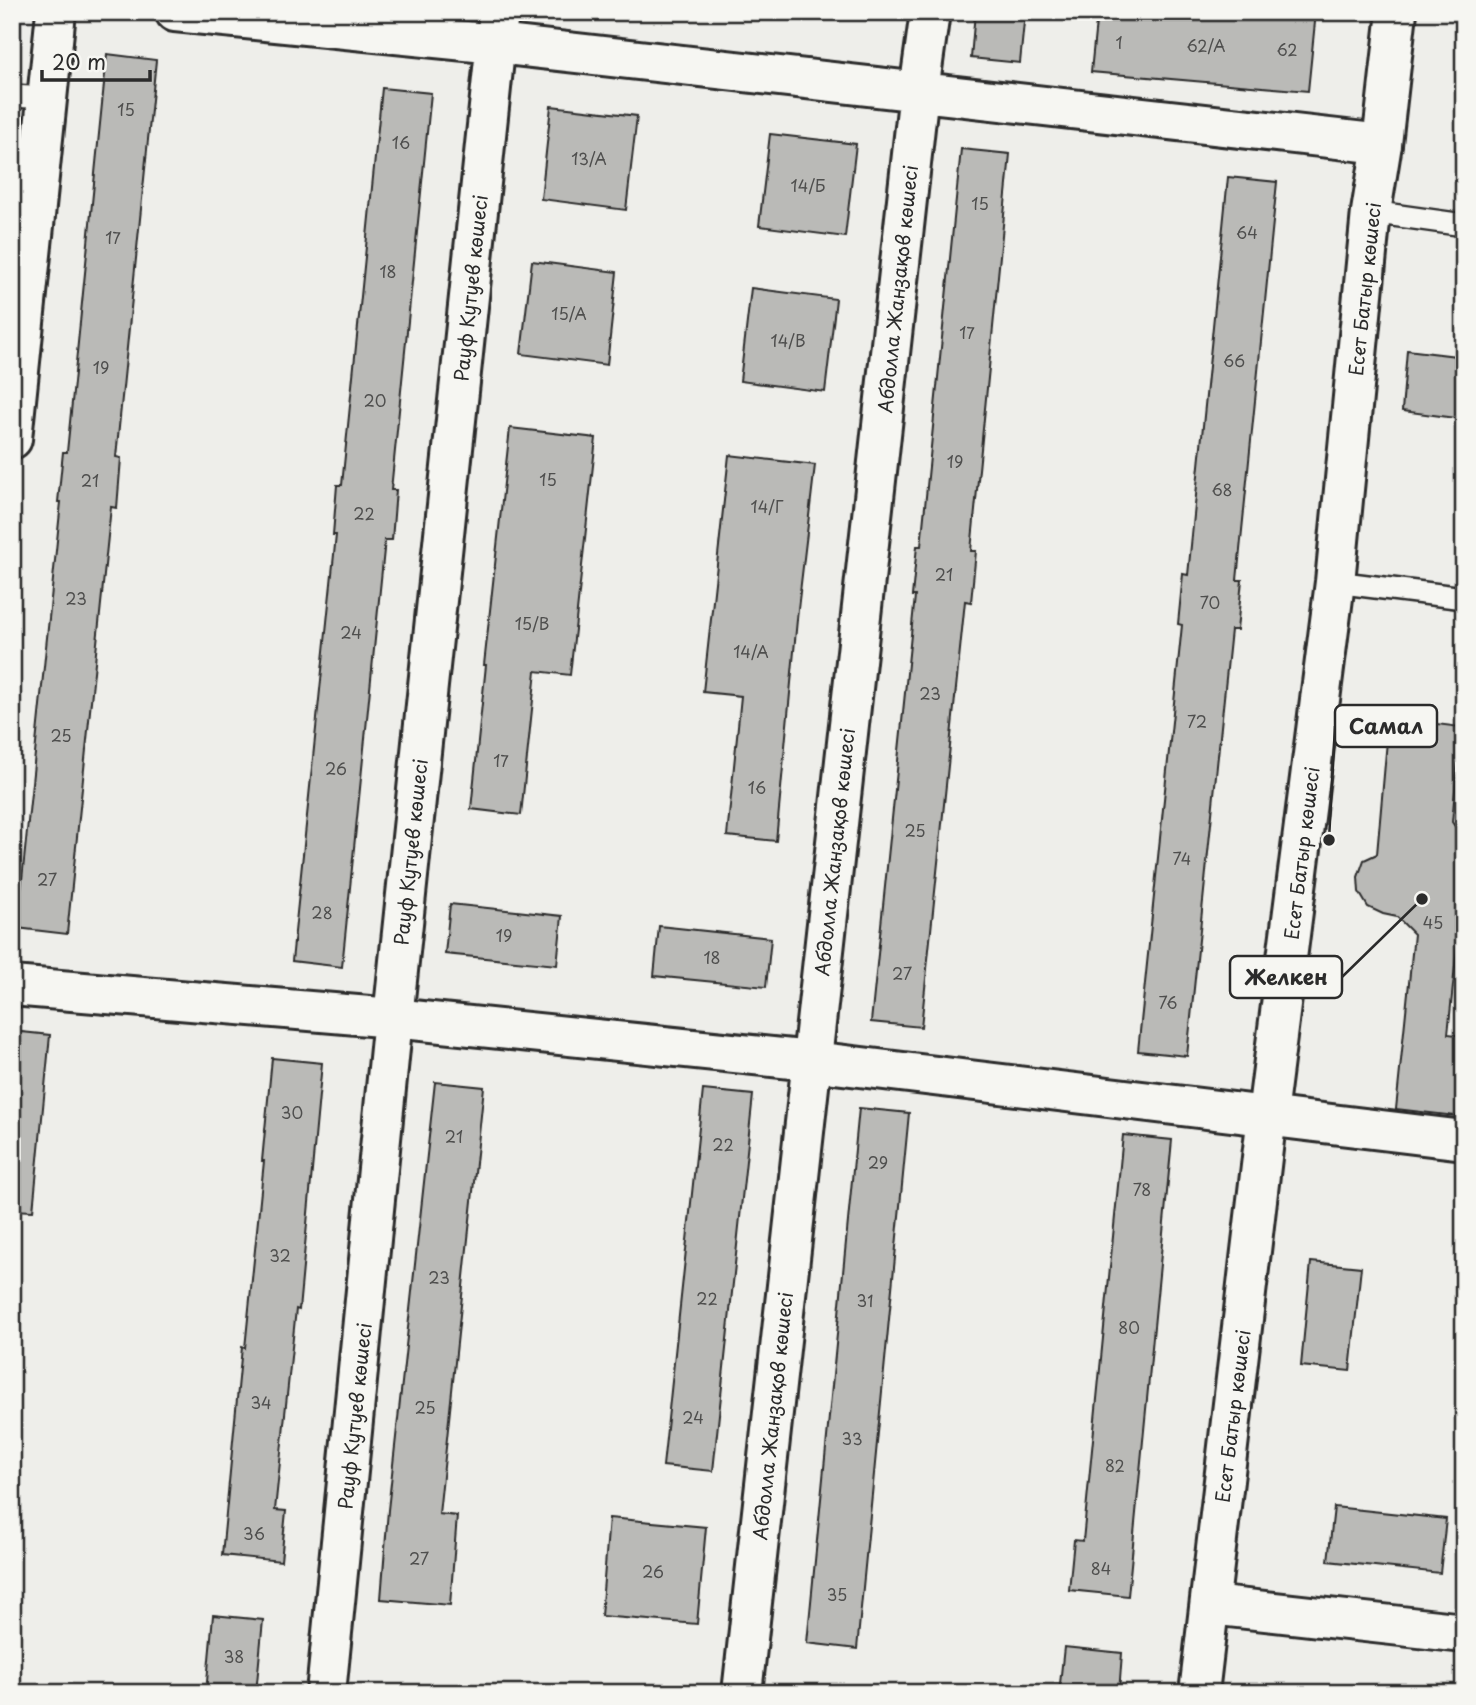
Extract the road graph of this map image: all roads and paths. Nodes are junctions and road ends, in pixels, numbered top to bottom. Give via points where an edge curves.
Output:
1 (56, 12) edge
2 (176, 12) edge
3 (930, 12) edge
4 (1397, 12) edge
5 (497, 28) edge
6 (919, 91) junction
7 (30, 97) edge
8 (1382, 144) junction
9 (1371, 212) junction
10 (24, 214) edge
11 (1464, 225) edge
12 (12, 439) edge
13 (1335, 582) junction
14 (1464, 598) edge
15 (12, 986) edge
16 (393, 1018) junction
17 (811, 1061) junction
18 (1267, 1115) junction
19 (1464, 1140) edge
20 (1210, 1605) junction
21 (1464, 1633) edge
22 (326, 1693) edge
23 (742, 1693) edge
24 (1199, 1693) edge

1 - 7 street
2 - 5 street
3 - 6 street, Абдолла Жанзақов көшесі
4 - 8 street, Есет Батыр көшесі
5 - 6 street
5 - 16 street, Рауф Кутуев көшесі
6 - 8 street
6 - 17 street, Абдолла Жанзақов көшесі
7 - 10 street
8 - 9 street, Есет Батыр көшесі
9 - 11 lane
9 - 13 street, Есет Батыр көшесі
10 - 12 street
13 - 14 lane
13 - 18 street, Есет Батыр көшесі
15 - 16 street
16 - 17 street
16 - 22 street, Рауф Кутуев көшесі
17 - 18 street
17 - 23 street, Абдолла Жанзақов көшесі
18 - 19 street
18 - 20 street, Есет Батыр көшесі
20 - 21 street
20 - 24 street, Есет Батыр көшесі

